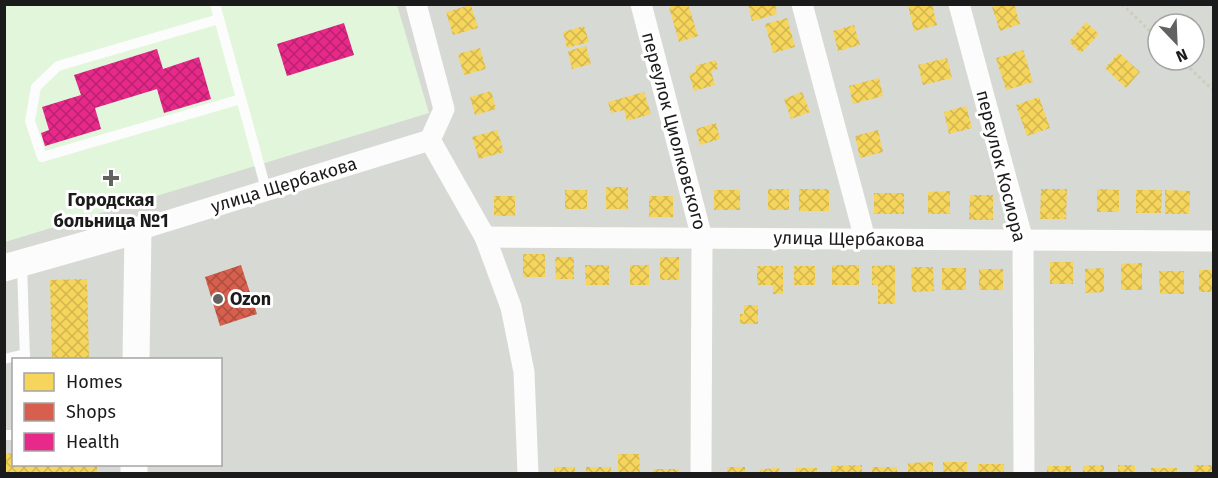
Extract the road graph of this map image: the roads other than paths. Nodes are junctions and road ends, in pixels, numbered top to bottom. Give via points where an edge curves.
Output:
1 (215, 4) edge
2 (416, 4) edge
3 (641, 4) edge
4 (802, 4) edge
5 (959, 4) edge
6 (219, 20) junction
7 (241, 99) junction
8 (430, 140) junction
9 (266, 189) junction
10 (138, 230) junction
11 (485, 237) junction
12 (702, 238) junction
13 (865, 239) junction
14 (1023, 241) junction
15 (1214, 241) edge
16 (13, 265) edge
17 (25, 357) edge
18 (136, 358) edge
19 (528, 474) edge
20 (701, 474) edge
21 (1024, 474) edge

1 - 6 lane
2 - 8 street via 444,109
3 - 12 street, переулок Циолковского
4 - 13 street
5 - 14 street, переулок Косиора
6 - 7 lane
6 - 7 lane via 58,66 36,87 30,121 42,157
7 - 9 lane
8 - 9 street, улица Щербакова
8 - 11 street
9 - 10 street, улица Щербакова
10 - 16 street
10 - 18 street
11 - 12 street, улица Щербакова
11 - 19 street via 511,307 524,372
12 - 13 street, улица Щербакова
12 - 20 street, переулок Циолковского
13 - 14 street, улица Щербакова
14 - 15 street, улица Щербакова
14 - 21 street, переулок Косиора
16 - 17 lane

